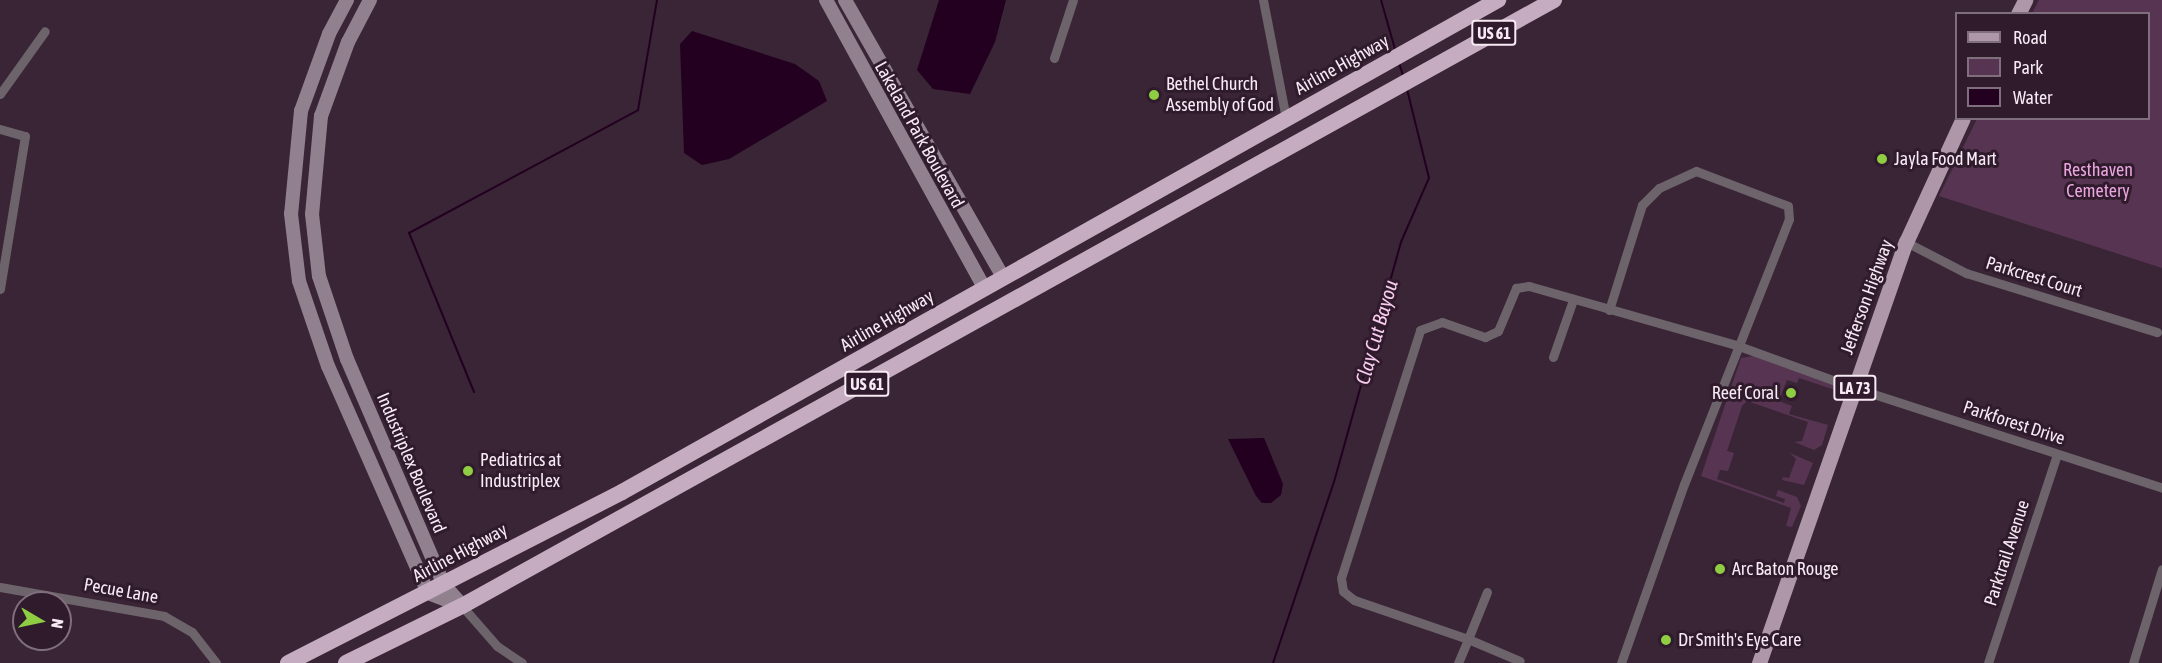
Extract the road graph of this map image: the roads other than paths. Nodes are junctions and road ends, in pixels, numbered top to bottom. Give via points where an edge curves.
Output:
1 (347, 0) edge
2 (370, 0) edge
3 (826, 0) edge
4 (845, 0) edge
5 (1073, 0) edge
6 (1263, 0) edge
7 (1498, 0) edge
8 (1554, 0) edge
9 (861, 24) junction
10 (45, 31) dead end
11 (842, 35) junction
12 (1054, 58) dead end
13 (0, 94) edge
14 (914, 118) junction
15 (1286, 118) junction
16 (1962, 120) edge
17 (896, 127) junction
18 (0, 129) edge
19 (1300, 142) junction
20 (952, 185) junction
21 (932, 194) junction
22 (975, 226) junction
23 (5, 227) edge
24 (955, 236) junction
25 (1906, 242) junction
26 (1004, 277) junction
27 (984, 287) junction
28 (0, 289) edge
29 (1573, 300) junction
30 (1014, 302) junction
31 (1609, 310) junction
32 (996, 312) junction
33 (2157, 332) dead end
34 (887, 344) junction
35 (1736, 345) junction
36 (1553, 357) dead end
37 (897, 367) junction
38 (1855, 388) junction
39 (2057, 454) junction
40 (2162, 488) edge
41 (2162, 569) edge
42 (444, 585) junction
43 (0, 587) edge
44 (1487, 592) dead end
45 (428, 593) junction
46 (462, 606) junction
47 (1468, 639) junction
48 (1520, 661) dead end
49 (216, 663) edge
50 (288, 663) edge
51 (346, 663) edge
52 (522, 663) edge
53 (1458, 663) edge
54 (1621, 663) edge
55 (1759, 663) edge
56 (1988, 663) edge
57 (2133, 663) edge

1 - 45 street, Industriplex Boulevard via 329,34 301,111 291,214 299,280 328,366
2 - 42 street, Industriplex Boulevard via 348,42 321,116 312,214 319,276 347,358
3 - 11 street, Lakeland Park Boulevard
4 - 9 street, Lakeland Park Boulevard
5 - 12 street
6 - 15 street
7 - 15 highway, Airline Highway / US 61
8 - 19 highway, US 61
9 - 11 street
9 - 14 street, Lakeland Park Boulevard
10 - 13 street
11 - 17 street, Lakeland Park Boulevard
14 - 17 street
14 - 20 street, Lakeland Park Boulevard
15 - 19 highway
15 - 26 highway, Airline Highway / US 61
16 - 25 main road, Jefferson Highway / LA 73
17 - 21 street, Lakeland Park Boulevard
18 - 23 street via 25,136
19 - 30 highway, US 61
20 - 21 street
20 - 22 street, Lakeland Park Boulevard
21 - 24 street, Lakeland Park Boulevard
22 - 24 street
22 - 26 street, Lakeland Park Boulevard
23 - 28 street
24 - 27 street, Lakeland Park Boulevard
25 - 33 street, Parkcrest Court via 1966,273
25 - 38 main road, Jefferson Highway / LA 73
26 - 27 highway, Airline Highway / US 61
26 - 30 highway
27 - 32 highway
27 - 34 highway, Airline Highway / US 61
29 - 31 street, Parkforest Drive
29 - 36 street
29 - 47 street, Parkforest Drive via 1529,286 1516,288 1498,331 1485,336 1442,322 1422,327 1377,456 1341,578 1343,591 1354,600
30 - 32 highway, US 61
31 - 35 street, Parkforest Drive
31 - 35 street via 1642,205 1659,188 1696,171 1709,174 1788,206 1789,219
32 - 37 highway, US 61
34 - 37 highway
34 - 42 highway, Airline Highway / US 61 via 622,492
35 - 38 street, Parkforest Drive
35 - 54 street
37 - 46 highway, US 61
38 - 39 street, Parkforest Drive
38 - 55 main road, Jefferson Highway / LA 73
39 - 40 street, Parkforest Drive
39 - 56 street, Parktrail Avenue
41 - 57 street
42 - 45 highway, Airline Highway / US 61
42 - 46 street, Industriplex Boulevard
43 - 49 street, Pecue Lane via 164,616 192,632
44 - 47 street
45 - 46 street
45 - 50 highway, Airline Highway / US 61
46 - 51 highway, US 61
46 - 52 street via 497,646
47 - 48 street
47 - 53 street

